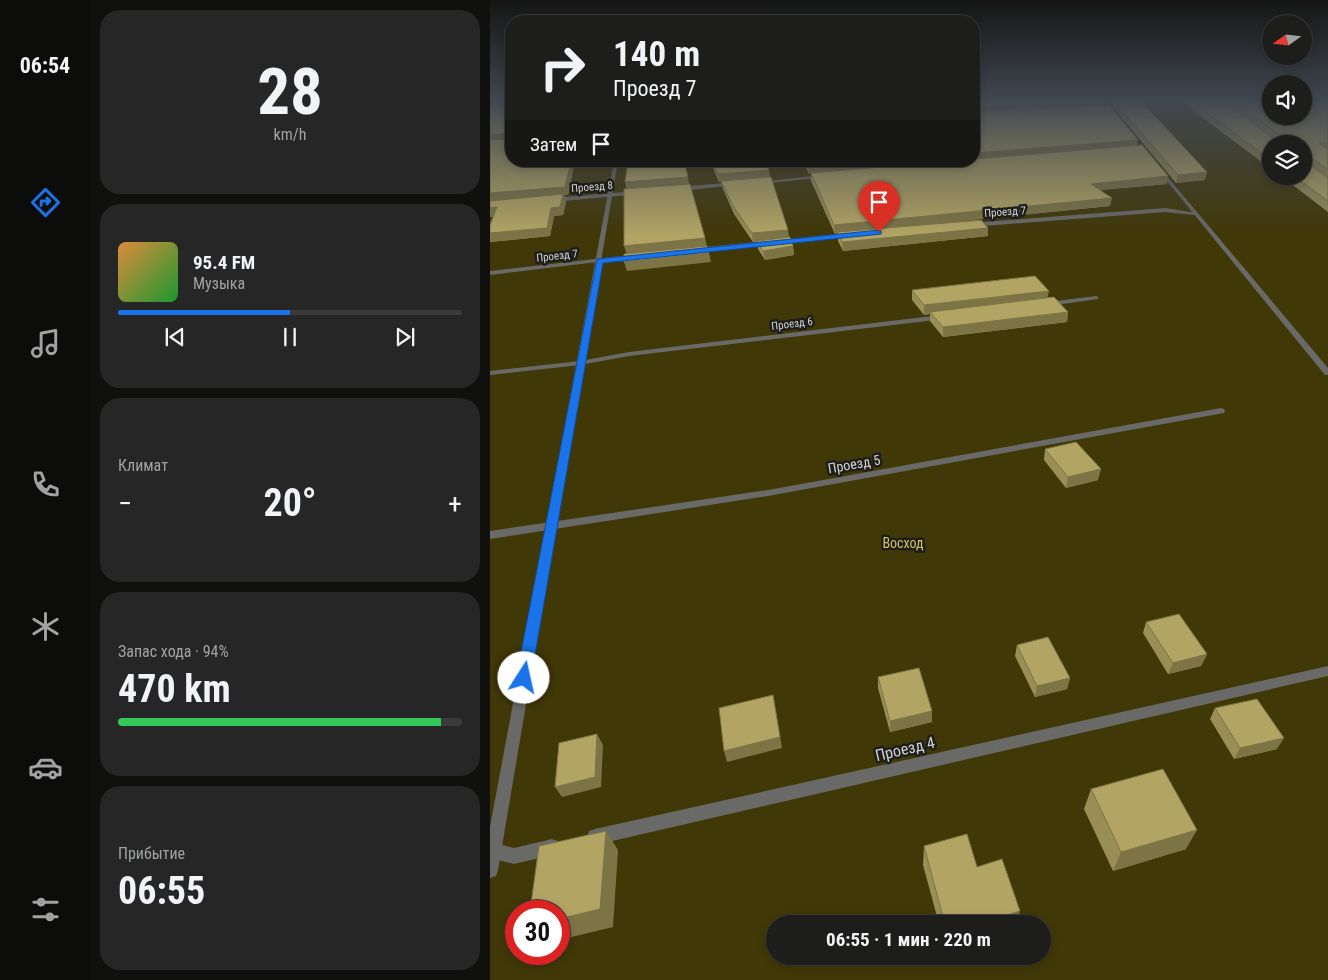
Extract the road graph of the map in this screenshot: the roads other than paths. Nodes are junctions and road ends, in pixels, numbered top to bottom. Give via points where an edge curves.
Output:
1 (1155, 163) edge
2 (615, 167) edge
3 (832, 175) edge
4 (755, 182) edge
5 (745, 183) edge
6 (669, 190) edge
7 (640, 193) edge
8 (611, 196) junction
9 (546, 201) edge
10 (1194, 213) junction
11 (968, 225) edge
12 (860, 234) edge
13 (685, 251) edge
14 (648, 255) edge
15 (600, 261) junction
16 (490, 272) edge
17 (1096, 298) dead end
18 (1038, 305) edge
19 (952, 316) edge
20 (580, 363) junction
21 (490, 373) edge
22 (1328, 373) edge
23 (1221, 411) dead end
24 (551, 525) junction
25 (490, 535) edge
26 (1328, 671) edge
27 (582, 840) edge
28 (562, 845) edge
29 (492, 850) edge
30 (490, 870) edge

1 - 10 street
2 - 8 street
3 - 4 street
5 - 6 street
7 - 8 street, Проезд 8
8 - 9 street, Проезд 8
8 - 15 street
10 - 11 street, Проезд 7 via 1165,210
10 - 22 street
12 - 13 street
14 - 15 street, Проезд 7
15 - 16 street, Проезд 7
15 - 20 street
17 - 18 street
19 - 20 street, Проезд 6 via 629,354
20 - 21 street, Проезд 6
20 - 24 street
23 - 24 street, Проезд 5 via 787,490
24 - 25 street, Проезд 5
24 - 29 street
26 - 27 street, Проезд 4
28 - 29 street via 514,856
29 - 30 street

